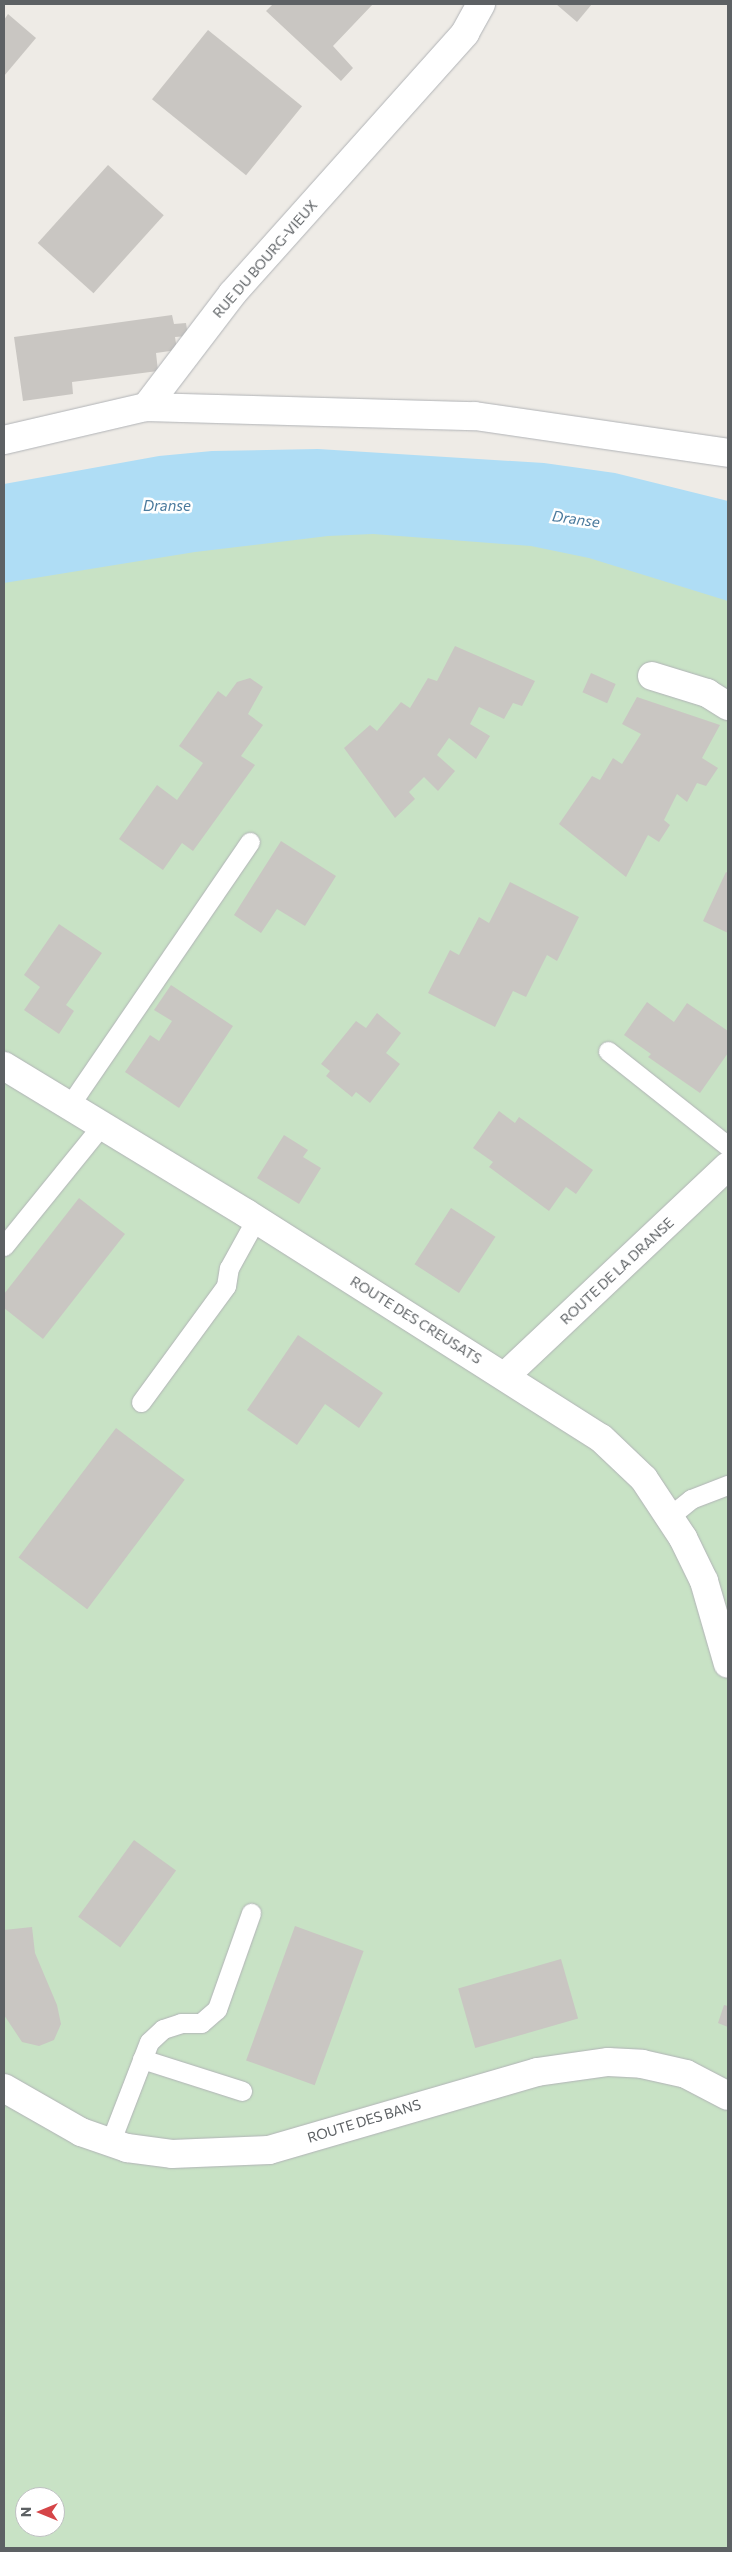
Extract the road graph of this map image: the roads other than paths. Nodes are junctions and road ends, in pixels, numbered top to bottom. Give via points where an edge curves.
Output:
1 (482, 4) edge
2 (146, 407) junction
3 (4, 440) edge
4 (728, 453) edge
5 (652, 676) dead end
6 (728, 706) edge
7 (250, 842) dead end
8 (608, 1051) dead end
9 (4, 1066) edge
10 (69, 1106) junction
11 (102, 1125) junction
12 (728, 1146) edge
13 (728, 1166) edge
14 (256, 1219) junction
15 (4, 1246) edge
16 (505, 1376) junction
17 (141, 1402) dead end
18 (728, 1486) edge
19 (670, 1516) junction
20 (728, 1664) edge
21 (251, 1913) dead end
22 (142, 2059) junction
23 (4, 2088) edge
24 (242, 2091) dead end
25 (728, 2096) edge
26 (110, 2142) junction

1 - 2 street, RUE DU BOURG-VIEUX via 465,33 232,294
2 - 3 street
2 - 4 street via 475,416
5 - 6 street via 707,693
7 - 10 lane
8 - 12 lane
9 - 10 street, ROUTE DES CREUSATS
10 - 11 street, ROUTE DES CREUSATS
11 - 14 street, ROUTE DES CREUSATS
11 - 15 lane
13 - 16 street, ROUTE DE LA DRANSE
14 - 16 street, ROUTE DES CREUSATS
14 - 17 lane via 229,1268 226,1286
16 - 19 street, ROUTE DES CREUSATS via 601,1438 644,1479
18 - 19 lane via 691,1499
19 - 20 street, ROUTE DES CREUSATS via 704,1581
21 - 22 lane via 210,2018 201,2023 181,2023 163,2029 149,2042
22 - 24 lane
22 - 26 lane
23 - 26 street, ROUTE DES BANS via 56,2120
25 - 26 street, ROUTE DES BANS via 686,2074 642,2064 608,2062 537,2072 269,2150 172,2154 134,2150

